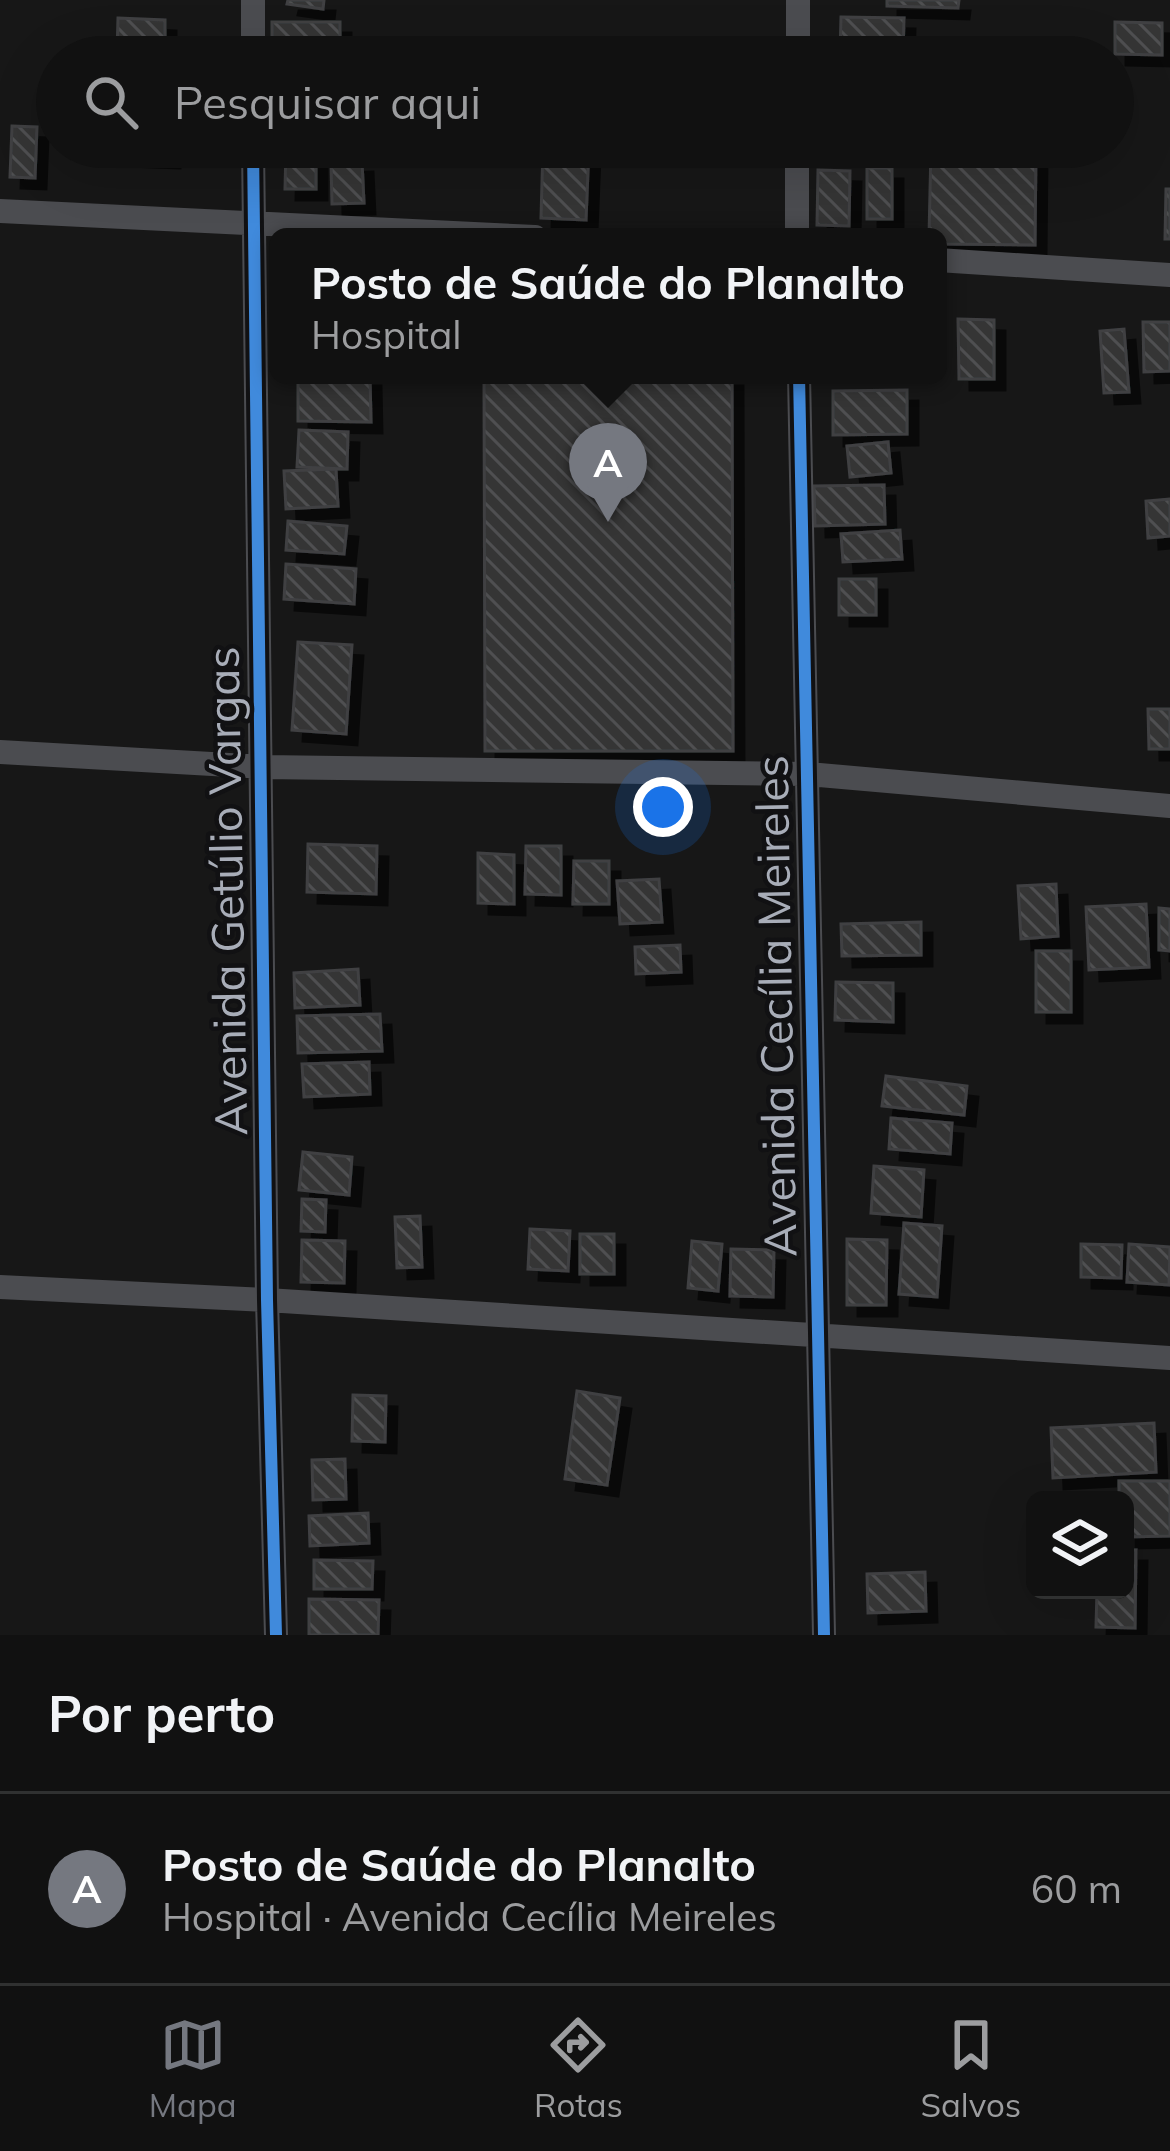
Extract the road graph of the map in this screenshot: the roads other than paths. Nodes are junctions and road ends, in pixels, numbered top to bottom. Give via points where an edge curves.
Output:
1 (253, 0) edge
2 (798, 0) edge
3 (253, 36) edge
4 (798, 36) edge
5 (254, 168) edge
6 (797, 168) edge
7 (0, 211) edge
8 (254, 221) junction
9 (377, 228) edge
10 (797, 228) edge
11 (947, 261) edge
12 (1170, 274) edge
13 (800, 384) edge
14 (0, 752) edge
15 (262, 767) junction
16 (808, 774) junction
17 (1170, 806) edge
18 (0, 1287) edge
19 (268, 1300) junction
20 (819, 1336) junction
21 (1170, 1358) edge
22 (276, 1635) edge
23 (824, 1635) edge

1 - 3 street
2 - 4 street
5 - 8 street, Avenida Getúlio Vargas
6 - 10 street
7 - 8 street
8 - 9 street
8 - 15 street, Avenida Getúlio Vargas
11 - 12 street
13 - 16 street, Avenida Cecília Meireles
14 - 15 street
15 - 16 street
15 - 19 street, Avenida Getúlio Vargas
16 - 17 street
16 - 20 street, Avenida Cecília Meireles
18 - 19 street
19 - 20 street
19 - 22 street, Avenida Getúlio Vargas
20 - 21 street
20 - 23 street, Avenida Cecília Meireles

